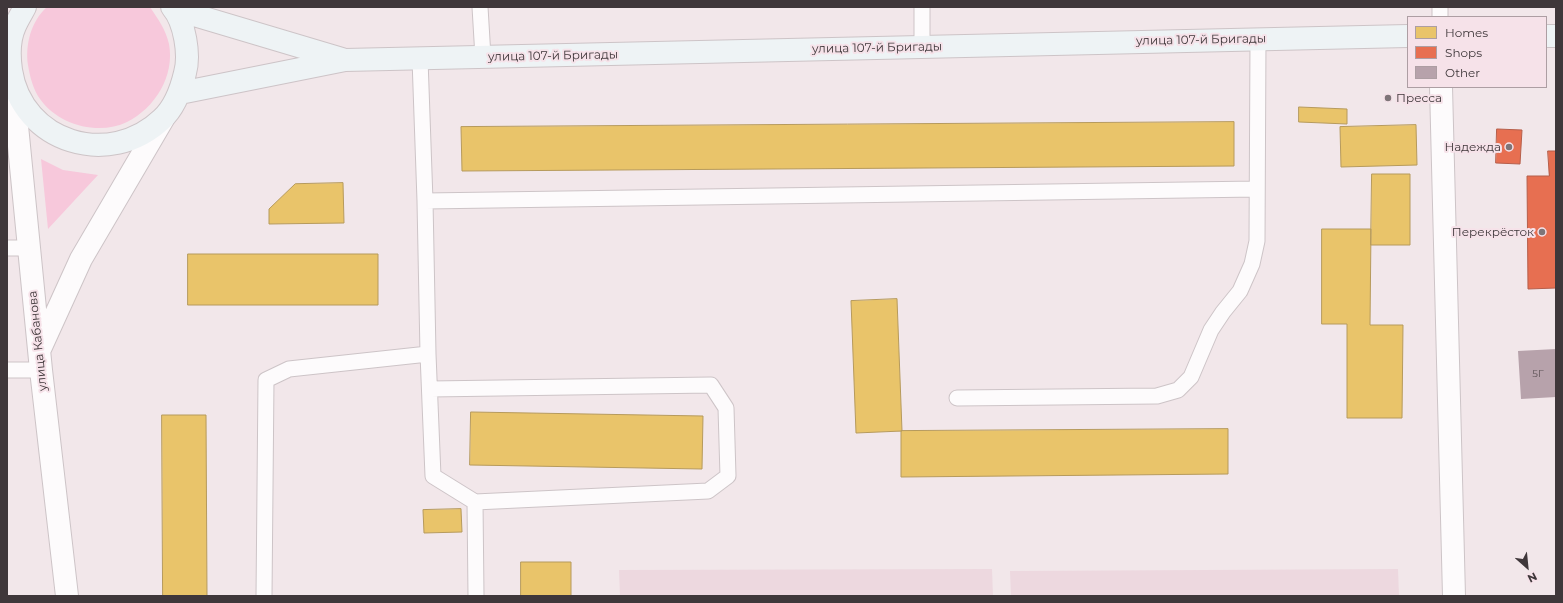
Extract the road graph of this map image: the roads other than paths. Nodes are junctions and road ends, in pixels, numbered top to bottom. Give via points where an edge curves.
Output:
1 (25, 7) edge
2 (480, 7) edge
3 (922, 7) edge
4 (173, 8) edge
5 (1407, 36) edge
6 (1258, 39) junction
7 (8, 47) edge
8 (922, 47) junction
9 (483, 57) junction
10 (420, 59) junction
11 (346, 60) junction
12 (13, 85) junction
13 (1441, 88) edge
14 (180, 93) junction
15 (163, 118) junction
16 (1257, 189) junction
17 (425, 201) junction
18 (7, 248) edge
19 (28, 248) junction
20 (428, 354) junction
21 (40, 360) junction
22 (7, 370) edge
23 (430, 389) junction
24 (956, 398) dead end
25 (475, 502) junction
26 (67, 596) edge
27 (264, 596) edge
28 (476, 596) edge
29 (1454, 596) edge

1 - 7 main road via 14,27
2 - 9 lane
3 - 8 lane
4 - 11 main road
4 - 14 main road via 185,35 188,64
5 - 6 main road, улица 107-й Бригады
6 - 8 main road, улица 107-й Бригады
6 - 16 lane
7 - 12 main road
8 - 9 main road, улица 107-й Бригады
9 - 10 main road, улица 107-й Бригады
10 - 11 main road, улица 107-й Бригады
10 - 17 lane
11 - 14 main road
12 - 15 main road via 28,112 50,132 78,144 109,146 138,137
12 - 19 street, улица Кабанова
13 - 29 street
14 - 15 main road
15 - 21 street via 81,259
16 - 17 lane
16 - 24 lane via 1257,241 1252,264 1240,291 1211,330 1191,377 1178,390 1158,396
17 - 20 lane
18 - 19 lane
19 - 21 street, улица Кабанова
20 - 23 lane
20 - 27 lane via 289,369 266,380
21 - 22 lane
21 - 26 street, улица Кабанова
23 - 25 lane via 432,476
23 - 25 lane via 711,385 726,408 728,476 708,491
25 - 28 lane

